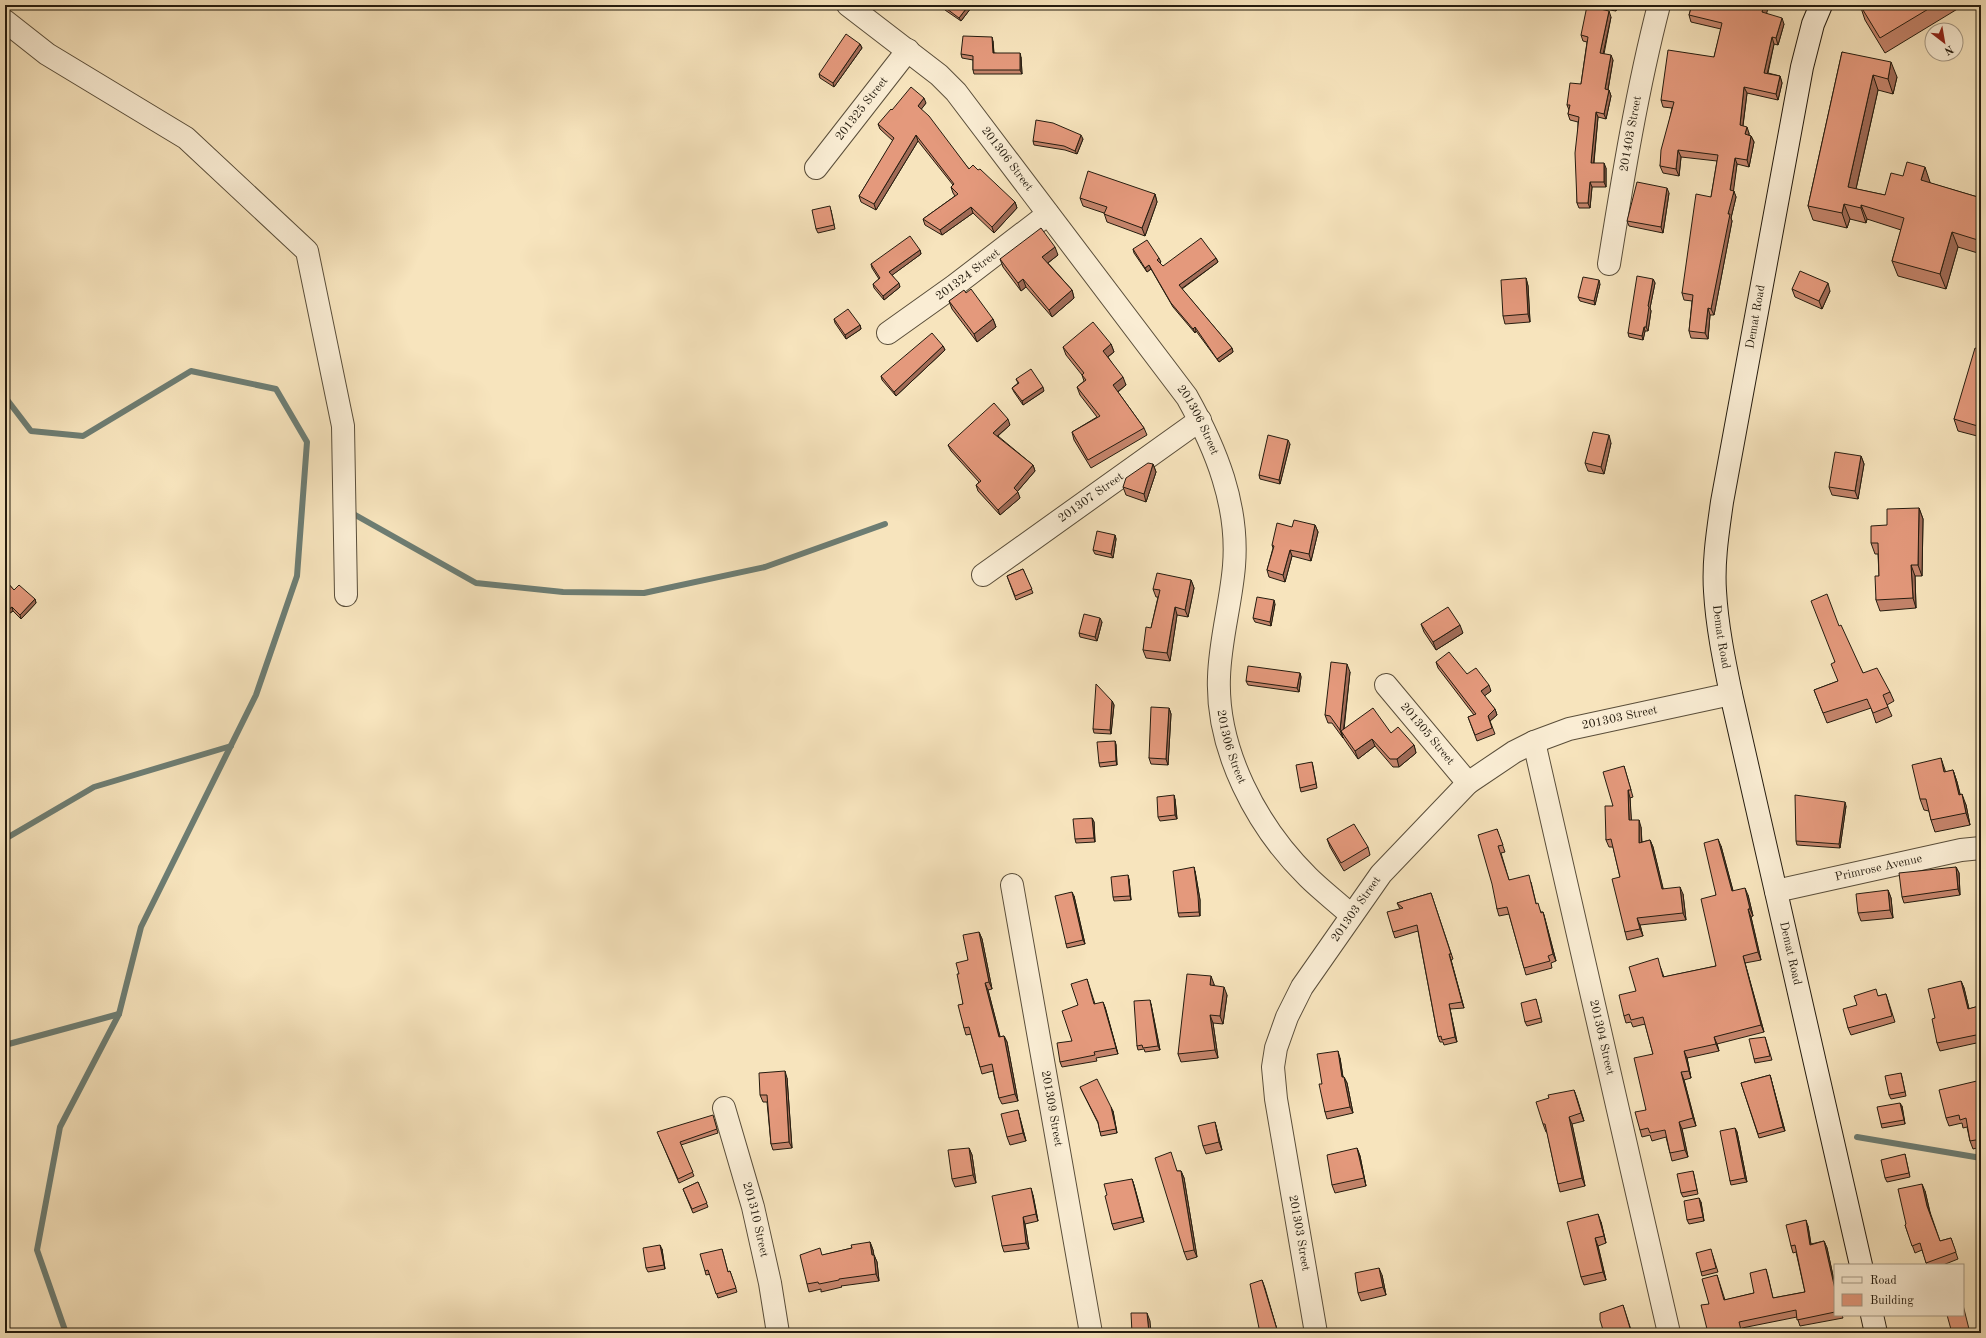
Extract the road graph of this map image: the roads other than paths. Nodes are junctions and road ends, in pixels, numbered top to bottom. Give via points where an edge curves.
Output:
1 (848, 5) edge
2 (1659, 5) edge
3 (1821, 5) edge
4 (5, 21) edge
5 (908, 50) junction
6 (816, 168) dead end
7 (1048, 214) junction
8 (1609, 264) dead end
9 (888, 334) dead end
10 (1200, 420) junction
11 (983, 575) dead end
12 (346, 595) dead end
13 (1386, 685) dead end
14 (1731, 694) junction
15 (1534, 742) junction
16 (1468, 783) junction
17 (1980, 850) edge
18 (1012, 885) dead end
19 (1776, 891) junction
20 (1351, 915) junction
21 (724, 1108) dead end
22 (1861, 1264) edge
23 (1872, 1316) edge
24 (778, 1333) edge
25 (1091, 1333) edge
26 (1316, 1333) edge
27 (1669, 1333) edge
28 (1876, 1333) edge

1 - 5 street, 201306 Street
2 - 8 street, 201403 Street via 1639,94
3 - 14 street, Demat Road via 1813,24 1802,67 1715,546 1714,589 1717,620
4 - 12 street via 47,54 186,138 307,251 344,426
5 - 6 street, 201325 Street
5 - 7 street, 201306 Street via 956,92
7 - 9 street, 201324 Street
7 - 10 street, 201306 Street via 1187,397
10 - 11 street, 201307 Street
10 - 20 street, 201306 Street via 1218,460 1231,512 1234,565 1219,678 1221,708 1237,771 1268,830 1308,877
13 - 16 street, 201305 Street
14 - 15 street, 201303 Street via 1569,729
14 - 19 street, Demat Road
15 - 16 street, 201303 Street via 1514,752
15 - 27 street, 201304 Street
16 - 20 street, 201303 Street via 1380,874
17 - 19 street, Primrose Avenue via 1961,850
18 - 25 street, 201309 Street
19 - 22 street, Demat Road
20 - 26 street, 201303 Street via 1302,987 1287,1017 1276,1048 1273,1068 1276,1099
21 - 24 street, 201310 Street via 755,1214
23 - 28 street

